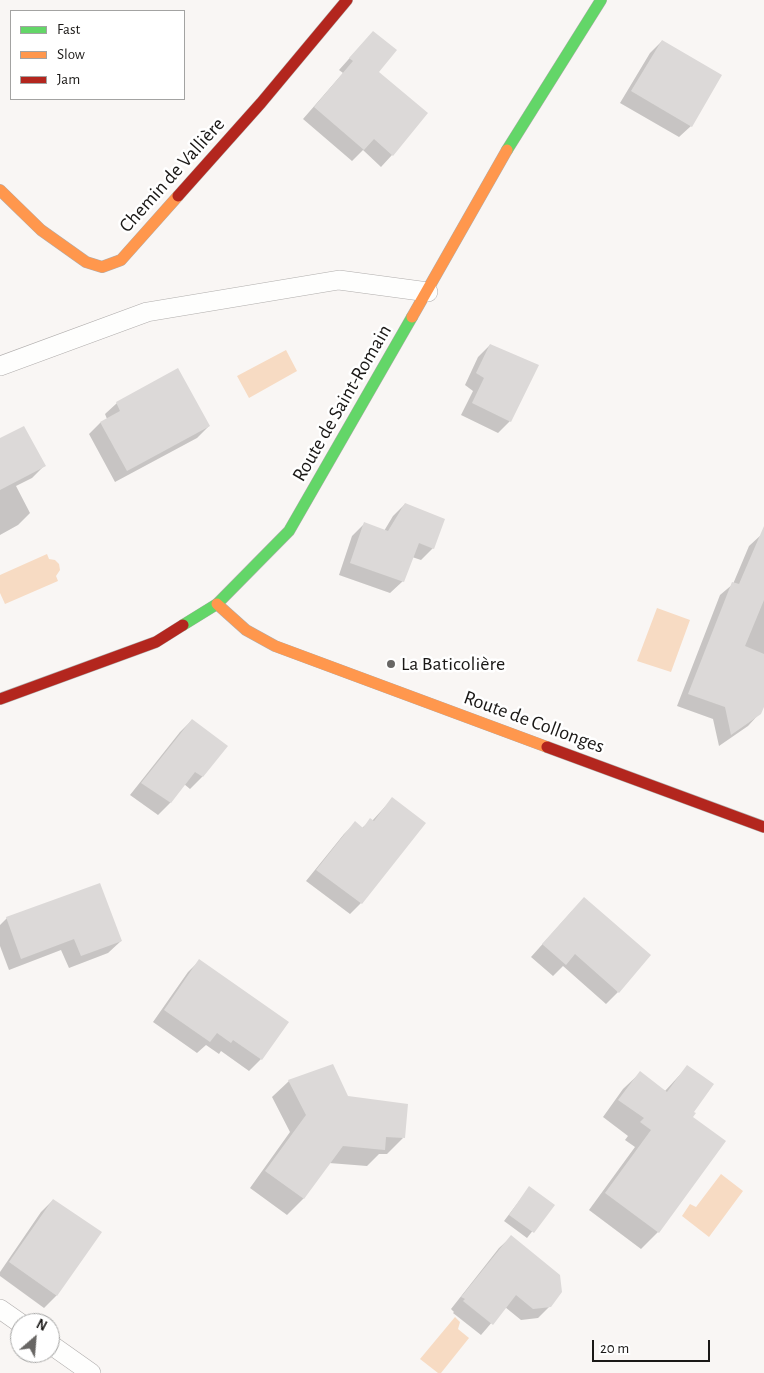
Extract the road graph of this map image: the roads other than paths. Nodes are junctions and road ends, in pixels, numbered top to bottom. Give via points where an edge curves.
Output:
1 (348, 0) edge
2 (601, 0) edge
3 (0, 190) edge
4 (428, 292) junction
5 (0, 366) edge
6 (217, 604) junction
7 (0, 699) edge
8 (764, 827) edge
9 (60, 1351) edge
10 (90, 1373) edge

1 - 3 street, Chemin de Vallière via 122,260 102,267 86,262 41,230
2 - 4 street, Route de Saint-Romain via 518,132
4 - 5 lane via 338,280 148,312
4 - 6 street, Route de Saint-Romain via 289,532
6 - 7 street, Route de Saint-Romain via 156,642
6 - 8 street, Route de Collonges via 246,630 275,646
9 - 10 lane

